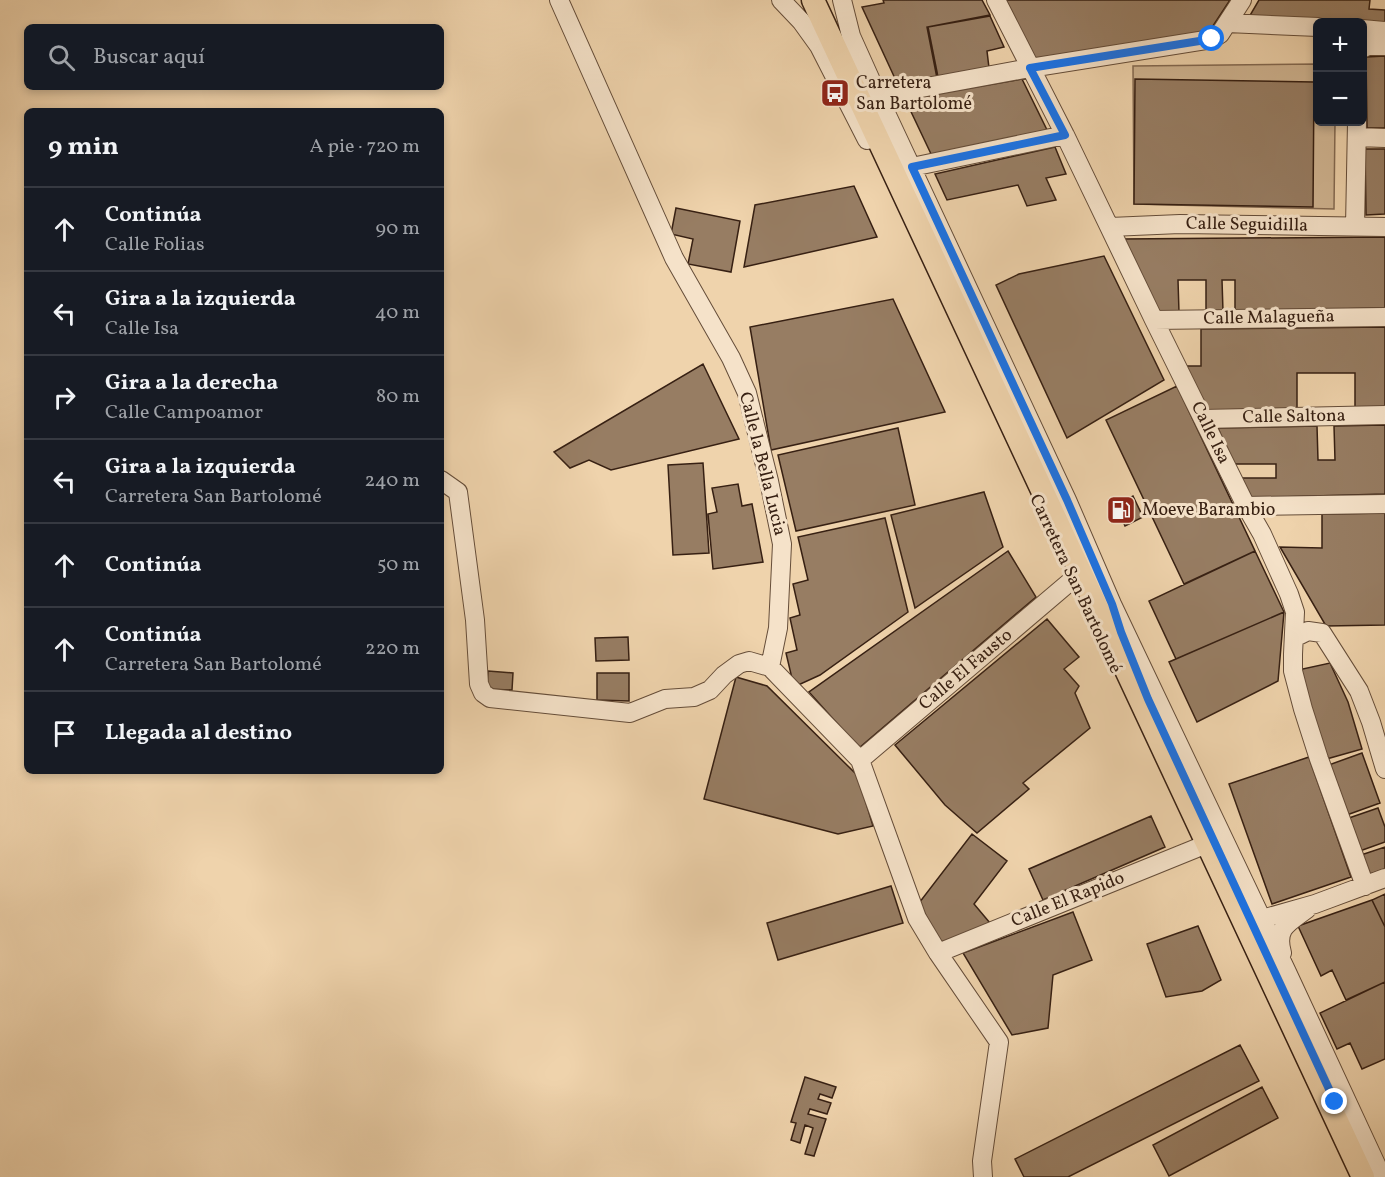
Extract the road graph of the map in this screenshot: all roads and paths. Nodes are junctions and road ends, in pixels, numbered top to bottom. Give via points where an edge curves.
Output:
1 (559, 0) edge
2 (781, 0) edge
3 (813, 0) edge
4 (821, 0) edge
5 (842, 0) edge
6 (996, 0) edge
7 (1242, 0) edge
8 (1227, 23) junction
9 (1313, 27) edge
10 (1367, 29) edge
11 (1385, 31) edge
12 (1367, 46) edge
13 (1385, 46) edge
14 (1030, 68) junction
15 (878, 96) junction
16 (1357, 129) edge
17 (1065, 135) junction
18 (1385, 138) edge
19 (912, 167) junction
20 (1354, 226) junction
21 (1110, 227) junction
22 (1385, 227) edge
23 (1385, 316) edge
24 (1154, 320) junction
25 (1385, 415) edge
26 (1203, 419) junction
27 (444, 482) edge
28 (1385, 504) edge
29 (1246, 506) junction
30 (1069, 530) junction
31 (1072, 580) junction
32 (1112, 604) junction
33 (1294, 638) junction
34 (770, 667) junction
35 (1148, 699) junction
36 (860, 760) junction
37 (1385, 769) edge
38 (1197, 848) junction
39 (1385, 878) edge
40 (1365, 886) junction
41 (1315, 904) junction
42 (1262, 919) junction
43 (938, 953) junction
44 (1287, 972) junction
45 (983, 1177) edge
46 (1351, 1177) edge
47 (1363, 1177) edge
48 (1370, 1177) edge
49 (1382, 1177) edge

1 - 34 street, Calle la Bella Lucia via 674,258 747,393 782,544 778,628
2 - 31 street, Carretera San Bartolomé via 819,46 885,175
3 - 47 main road, Carretera San Bartolomé
4 - 30 main road, Carretera San Bartolomé
5 - 15 street, Carretera San Bartolomé via 851,36
6 - 14 street, Calle Isa
7 - 8 street
8 - 9 street
8 - 14 street via 1212,39
10 - 11 street
12 - 13 street
14 - 15 street
14 - 17 street, Calle Isa
15 - 19 street, Carretera San Bartolomé
16 - 18 street
16 - 20 street
17 - 19 street
17 - 21 street, Calle Isa
19 - 32 street, Carretera San Bartolomé
20 - 21 street, Calle Seguidilla
20 - 22 street, Calle Seguidilla
21 - 24 street, Calle Isa
23 - 24 street, Calle Malagueña
24 - 26 street, Calle Isa
25 - 26 street, Calle Saltona
26 - 29 street, Calle Isa
27 - 34 street via 458,492 479,684 490,698 630,713 665,699 710,690 739,664 749,661
28 - 29 street
29 - 33 street, Calle Isa via 1289,594 1295,612
30 - 32 main road
30 - 35 main road, Carretera San Bartolomé
31 - 36 street, Calle El Fausto
31 - 38 street, Carretera San Bartolomé
32 - 35 main road
32 - 42 street, Carretera San Bartolomé
33 - 37 street via 1308,631 1322,633 1359,691
33 - 40 street, Calle Isa via 1293,671 1303,710
34 - 36 street
35 - 48 main road, Carretera San Bartolomé
36 - 43 street via 917,918
38 - 43 street, Calle El Rapido
38 - 46 street, Carretera San Bartolomé
39 - 40 street
40 - 41 street
41 - 42 street
41 - 44 street via 1283,929 1279,939
42 - 44 street, Carretera San Bartolomé
43 - 45 street via 999,1042
44 - 49 street, Carretera San Bartolomé

